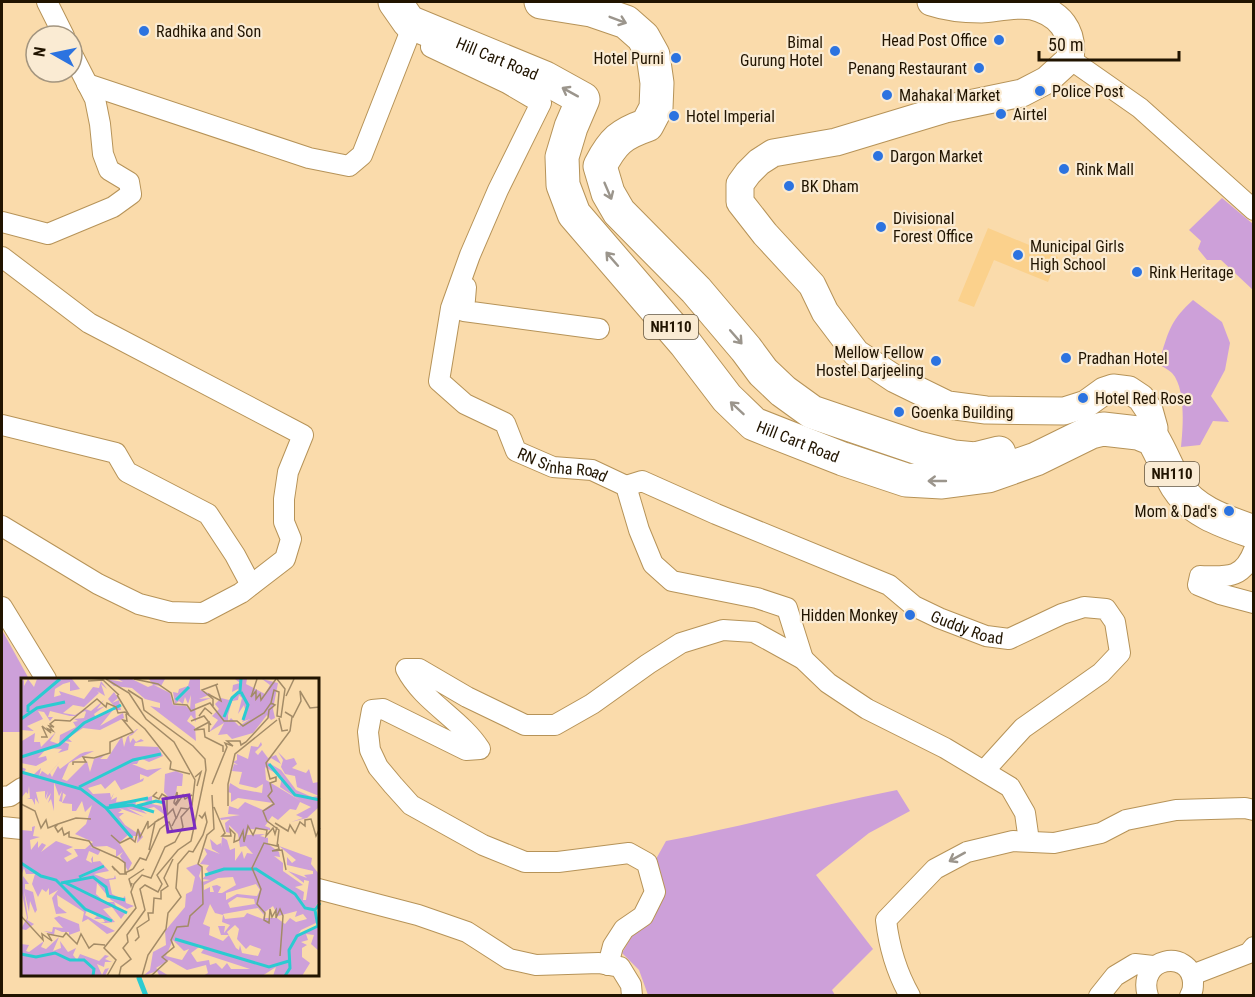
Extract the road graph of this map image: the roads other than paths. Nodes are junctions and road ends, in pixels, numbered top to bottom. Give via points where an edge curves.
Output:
1 (47, 2) edge
2 (541, 2) edge
3 (930, 2) edge
4 (404, 20) edge
5 (57, 24) edge
6 (1070, 59) junction
7 (84, 78) edge
8 (87, 84) junction
9 (1254, 210) edge
10 (2, 222) edge
11 (470, 255) junction
12 (2, 257) edge
13 (599, 329) dead end
14 (2, 424) edge
15 (1091, 432) junction
16 (1153, 439) junction
17 (626, 486) junction
18 (2, 526) edge
19 (1254, 532) edge
20 (1254, 550) edge
21 (251, 585) junction
22 (1254, 603) edge
23 (2, 607) edge
24 (803, 659) junction
25 (45, 678) edge
26 (984, 771) junction
27 (21, 789) edge
28 (2, 797) edge
29 (1254, 810) edge
30 (2, 827) edge
31 (21, 829) edge
32 (1021, 841) junction
33 (320, 890) edge
34 (1254, 947) edge
35 (608, 965) junction
36 (1153, 966) junction
37 (1192, 975) junction
38 (632, 996) edge
39 (910, 996) edge
40 (1099, 996) edge
41 (1148, 996) edge
42 (1190, 996) edge

1 - 5 street
2 -> 15 highway via 591,10 626,22 643,37 653,55 656,108 647,124 626,132 609,149 600,166 608,193 619,212 696,290 783,391 812,411 954,457 975,459 1066,428
3 - 6 street via 978,9 1030,6 1049,13 1062,21 1072,43
4 - 8 street via 362,155 349,166 309,158
4 - 11 street, RN Sinha Road via 541,104
15 -> 4 highway, Hill Cart Road / NH110 via 1036,459 988,476 942,482 906,480 754,424 727,398 574,214 563,185 562,157 583,99 545,78
6 - 9 street via 1140,108
6 - 16 street via 1047,80 1022,93 945,109 836,141 773,153 759,162 740,184 740,202 812,285 825,312 856,353 895,379 948,405 986,410 1064,411 1086,404 1104,391 1121,388 1146,404 1152,418
7 - 8 street
8 - 10 street via 95,99 109,170 129,182 131,194 113,207 48,234
11 - 13 street via 464,311
11 - 17 street, RN Sinha Road via 451,308 439,381 465,404 506,423 516,451 554,467 592,470
12 - 21 street via 89,323 303,435 288,472 284,499 284,522 291,539 285,559
14 - 21 street via 116,453 127,472 208,514
15 - 16 highway, Hill Cart Road / NH110 via 1119,430
16 - 19 highway, NH110 via 1178,487 1192,504
17 - 24 street, RN Sinha Road via 653,564 672,581 787,608
17 - 26 street, Guddy Road via 642,481 889,585 914,606 986,636 1008,639 1084,607 1106,609 1115,622 1120,654 1101,673 1023,728
18 - 21 street via 98,584 139,604 170,612 203,613
20 - 22 street via 1240,573 1200,576 1198,585
23 - 25 street
24 - 26 street via 828,683 867,709
24 - 35 street via 754,632 723,630 681,643 555,725 525,725 418,669 406,669 413,682 470,734 480,749 466,750 383,709 372,711 368,732 370,750 378,767 411,805 483,845 525,862 629,853 647,863 655,892 643,916 624,929 613,946
26 - 32 street via 1010,787 1025,813
27 - 28 street
29 - 32 street via 1176,810 1126,820 1101,833 1054,843
30 - 31 street
32 -> 39 street via 967,852 935,869 886,920 900,978
33 - 35 street via 466,932 509,959 536,965
34 - 37 street
35 - 38 street via 620,967 631,985
36 - 37 street via 1167,960 1182,963
36 - 40 street via 1135,964 1115,976
36 - 41 street via 1145,979
37 - 42 street

